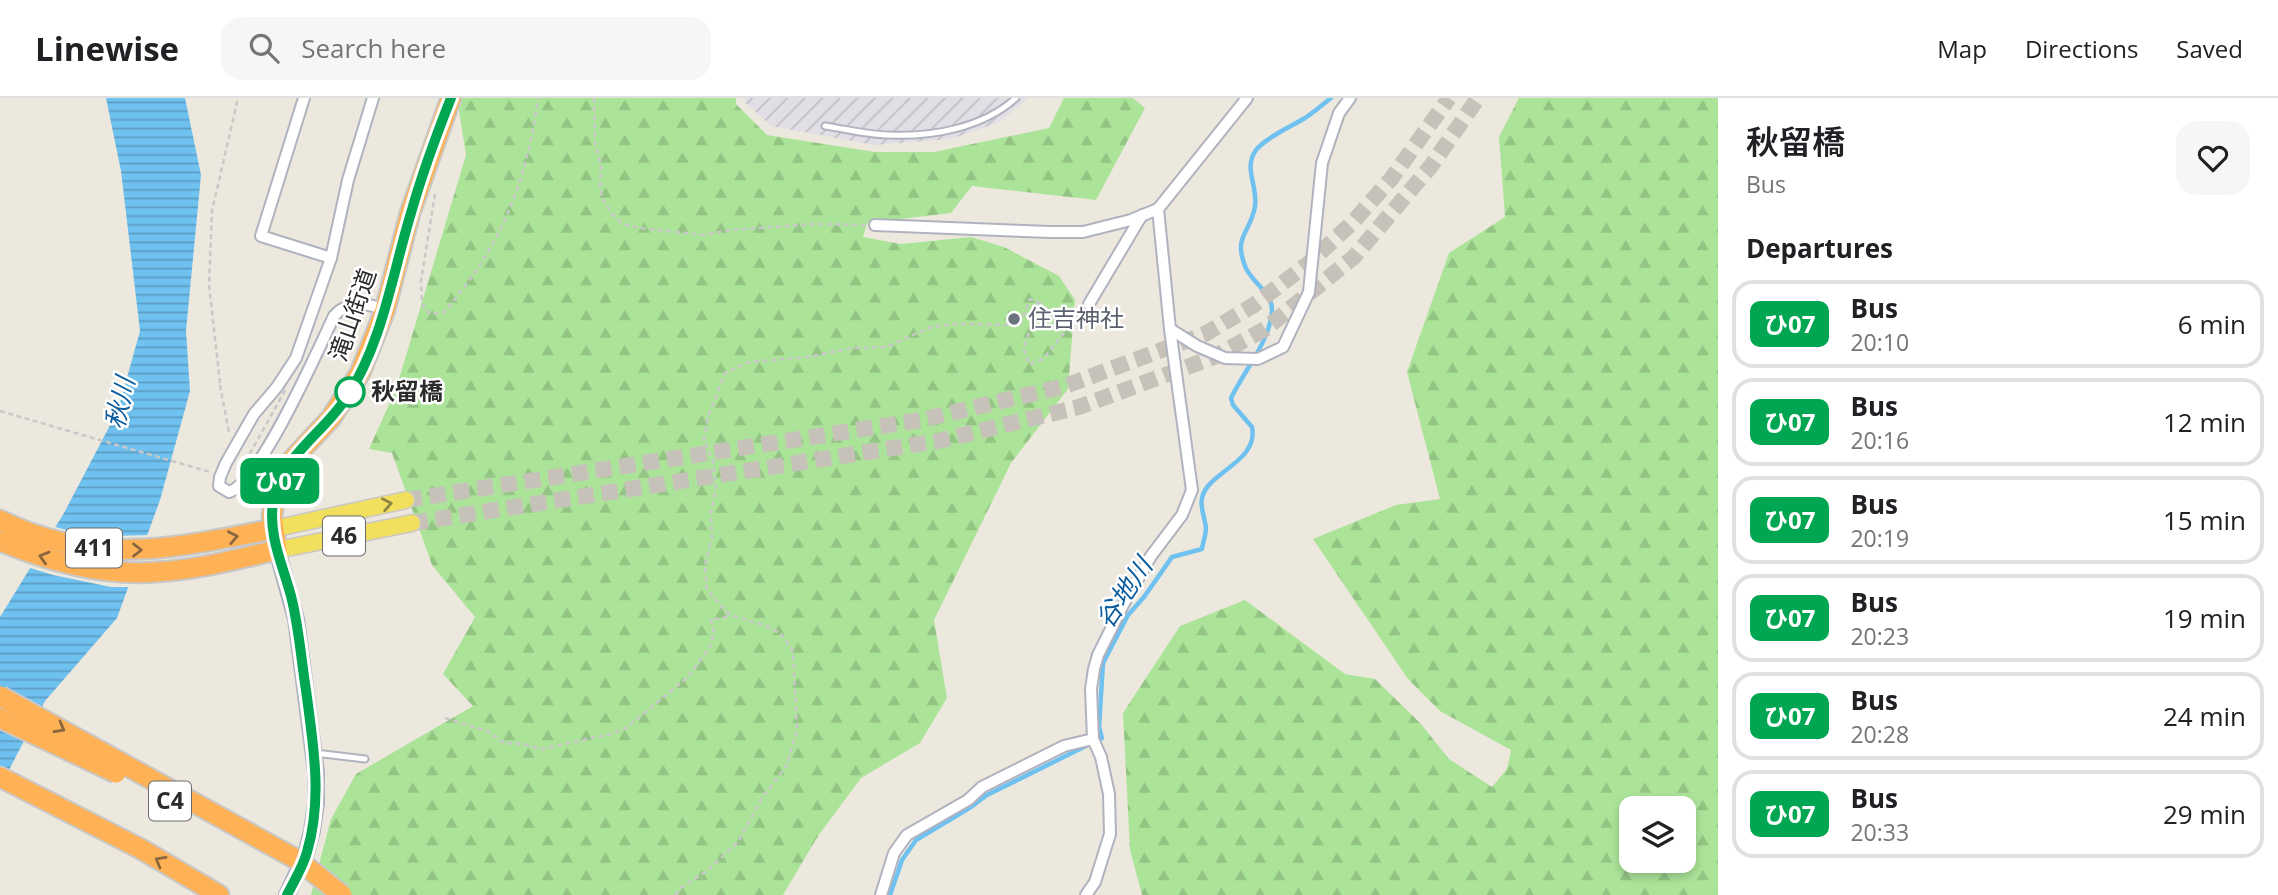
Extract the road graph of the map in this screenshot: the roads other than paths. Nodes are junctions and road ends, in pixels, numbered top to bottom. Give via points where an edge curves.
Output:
1 (304, 98) edge
2 (373, 98) edge
3 (451, 98) edge
4 (1016, 98) edge
5 (1247, 98) edge
6 (1350, 98) edge
7 (825, 126) dead end
8 (1158, 209) junction
9 (1142, 215) junction
10 (875, 225) road end
11 (331, 258) junction
12 (1089, 304) road end
13 (385, 310) junction
14 (1170, 329) junction
15 (406, 500) tunnel mouth
16 (0, 520) edge
17 (412, 523) tunnel mouth
18 (273, 529) junction
19 (0, 541) edge
20 (277, 550) junction
21 (0, 696) edge
22 (0, 718) edge
23 (1093, 739) junction
24 (315, 753) junction
25 (365, 759) dead end
26 (0, 777) edge
27 (219, 895) edge
28 (287, 895) edge
29 (334, 895) edge
30 (342, 895) edge
31 (881, 895) edge
32 (1086, 895) edge

1 - 11 street via 261,236
2 - 11 street
3 - 13 highway, 滝山街道 via 410,214
4 - 7 lane via 978,121 946,131 886,135
5 - 8 street
6 - 14 street via 1339,113 1322,163 1309,292 1283,347 1251,359 1219,357
8 - 9 street
8 - 14 street
9 - 10 street via 1083,232
9 - 12 street
11 - 13 street via 296,358 254,414 219,486 229,492 241,486 257,466 339,309 356,304
13 - 18 highway, 滝山街道 via 346,397 283,472 273,505
14 - 23 street via 1192,490 1182,515 1151,556 1098,655 1091,689
18 -> 15 main road, 46
16 -> 18 highway, 411 via 43,539 139,550
17 - 20 main road, 46
18 - 20 highway, 滝山街道
20 -> 19 highway, 411 via 154,573 98,570
20 - 24 street via 296,619
21 -> 30 highway, bridge via 298,860
22 - 29 highway, C4, bridge via 175,804
23 - 31 street via 1064,746 982,787 907,835 894,853
23 - 32 street via 1109,794 1110,834 1095,882
24 - 25 lane
24 - 28 street via 312,831
27 -> 26 highway, C4

